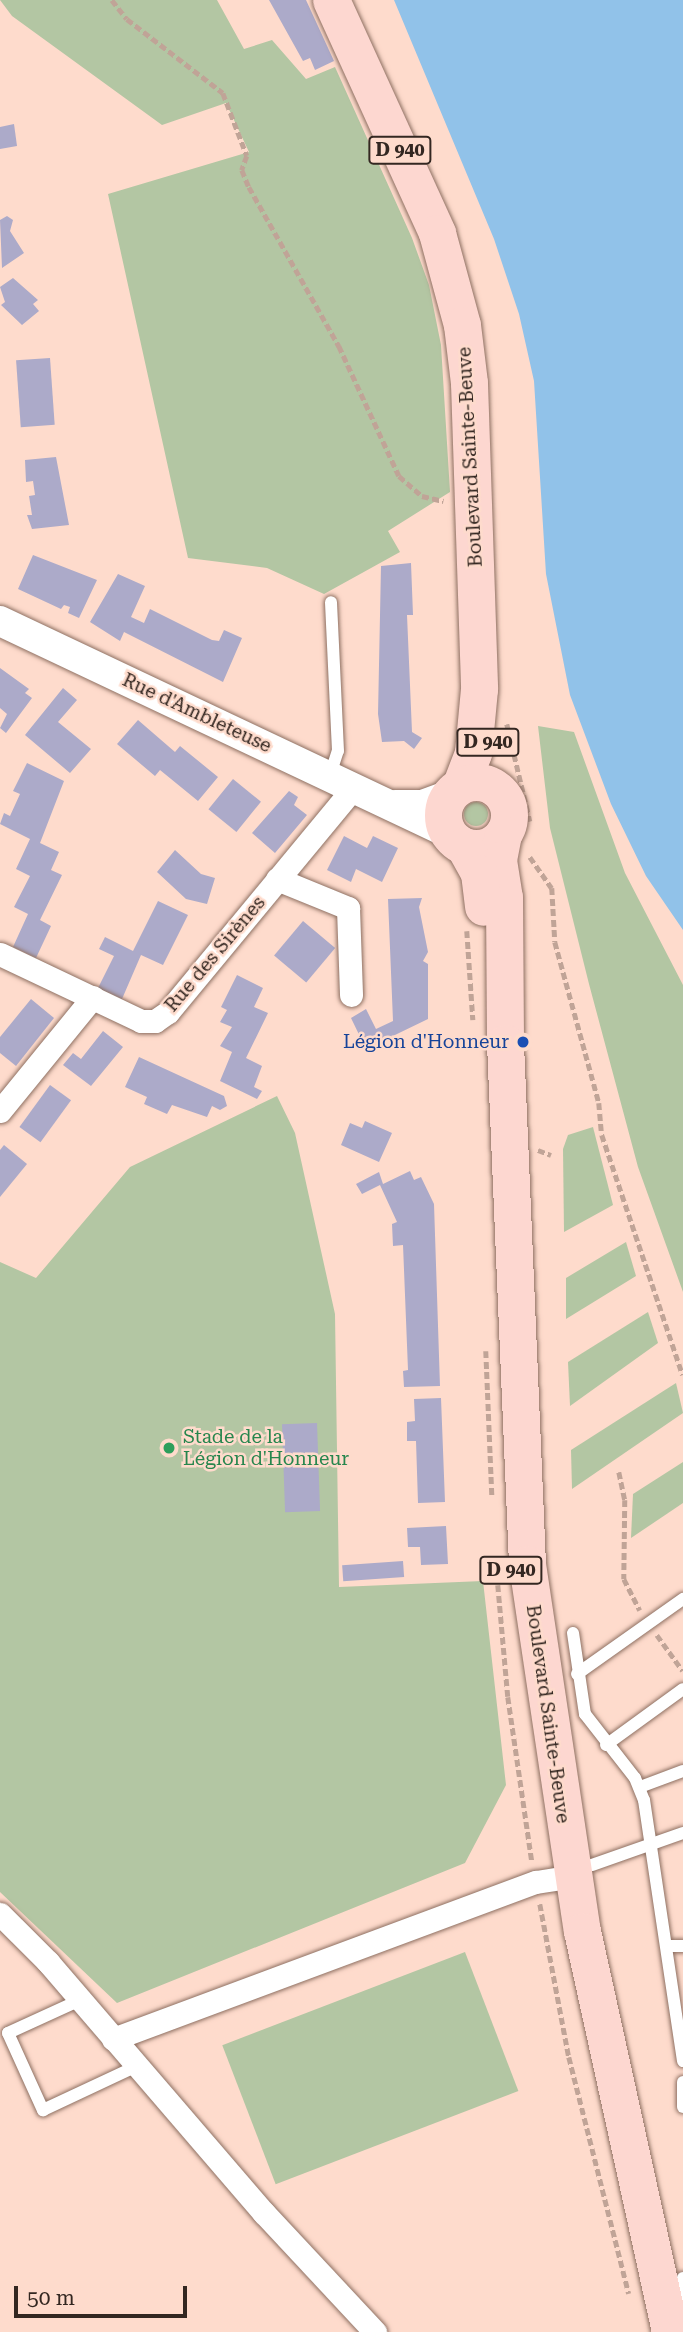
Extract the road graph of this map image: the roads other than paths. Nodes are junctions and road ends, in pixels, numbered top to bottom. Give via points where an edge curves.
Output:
1 (331, 0) edge
2 (331, 602) dead end
3 (0, 621) edge
4 (479, 689) junction
5 (342, 781) junction
6 (455, 790) junction
7 (501, 793) junction
8 (393, 804) junction
9 (521, 835) junction
10 (456, 840) junction
11 (277, 879) junction
12 (0, 954) edge
13 (351, 995) dead end
14 (93, 997) junction
15 (0, 1111) edge
16 (683, 1599) edge
17 (573, 1633) dead end
18 (577, 1674) junction
19 (683, 1689) edge
20 (606, 1745) junction
21 (683, 1771) edge
22 (640, 1787) junction
23 (683, 1833) edge
24 (652, 1844) junction
25 (571, 1873) junction
26 (0, 1914) edge
27 (667, 1946) junction
28 (683, 1947) edge
29 (78, 2001) junction
30 (113, 2039) junction
31 (683, 2043) edge
32 (683, 2061) edge
33 (137, 2066) junction
34 (683, 2082) edge
35 (683, 2107) edge
36 (683, 2278) edge
37 (375, 2332) edge
38 (662, 2332) edge
39 (670, 2332) edge
40 (682, 2332) edge

1 - 4 main road, Boulevard Sainte-Beuve / D 940 via 447,263 468,363
2 - 5 lane
3 - 5 street, Rue d'Ambleteuse
4 - 6 main road, Boulevard Sainte-Beuve / D 940 via 473,753
4 - 7 main road, Boulevard Sainte-Beuve / D 940 via 490,762
5 - 8 street, Rue d'Ambleteuse
5 - 11 street, Rue des Sirènes
6 - 7 main road via 484,782
6 - 8 street, Rue d'Ambleteuse via 422,804
6 - 10 main road via 442,812
7 - 9 main road
8 - 10 street, Rue d'Ambleteuse
9 - 10 main road via 487,846
9 - 25 main road, Boulevard Sainte-Beuve / D 940 via 498,860 504,897 505,1042 525,1544
10 - 25 main road, Boulevard Sainte-Beuve / D 940 via 482,888 508,1546 523,1700
11 - 13 street via 348,908
11 - 14 street, Rue des Sirènes via 162,1017 141,1021
12 - 14 street, Rue des Sirènes
14 - 15 street
16 - 18 lane
17 - 18 lane
18 - 20 lane via 585,1714
19 - 20 lane
20 - 22 lane
21 - 22 lane
22 - 24 lane
23 - 24 lane
24 - 25 lane
24 - 27 lane
25 - 30 street
25 - 38 main road, Boulevard Sainte-Beuve / D 940 via 600,2123 637,2262
25 - 39 main road, Boulevard Sainte-Beuve / D 940
26 - 29 street via 48,1962
27 - 28 lane
27 - 31 lane
29 - 30 street
29 - 33 lane via 8,2033 43,2110
30 - 33 street
31 - 32 lane
33 - 37 street via 264,2214
34 - 35 lane
36 - 40 lane

